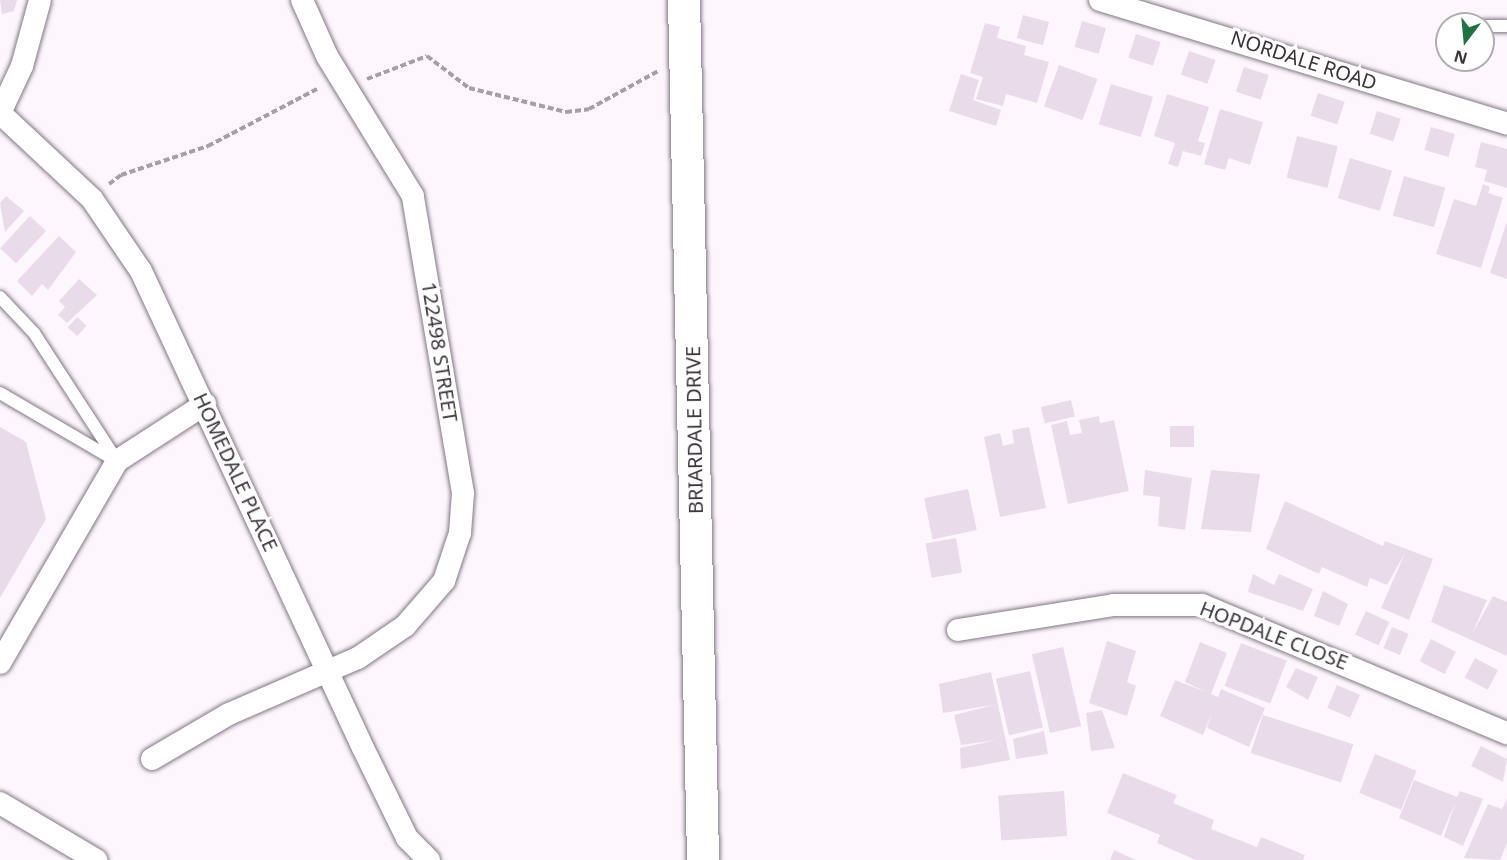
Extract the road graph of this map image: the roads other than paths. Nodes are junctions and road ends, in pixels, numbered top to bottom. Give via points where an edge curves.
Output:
1 (40, 0) edge
2 (302, 0) edge
3 (684, 0) edge
4 (1100, 0) edge
5 (0, 113) edge
6 (1507, 124) edge
7 (0, 297) edge
8 (0, 393) edge
9 (205, 404) junction
10 (117, 461) junction
11 (958, 630) dead end
12 (0, 663) edge
13 (328, 672) junction
14 (1507, 733) edge
15 (152, 759) dead end
16 (0, 803) edge
17 (96, 860) edge
18 (429, 860) edge
19 (703, 860) edge

1 - 5 street via 22,66
2 - 13 street, 122498 STREET via 344,81 413,196 462,517 444,581 428,606 381,644
3 - 19 street, BRIARDALE DRIVE
4 - 6 street, NORDALE ROAD
5 - 9 street, HOMEDALE PLACE via 92,199 141,271
7 - 10 lane via 34,333
8 - 10 lane
9 - 10 street
9 - 13 street, HOMEDALE PLACE
10 - 12 street
11 - 14 street, HOPDALE CLOSE via 1114,604 1202,606
13 - 15 street, 122498 STREET via 229,714
13 - 18 street, HOMEDALE PLACE via 407,838
16 - 17 street

